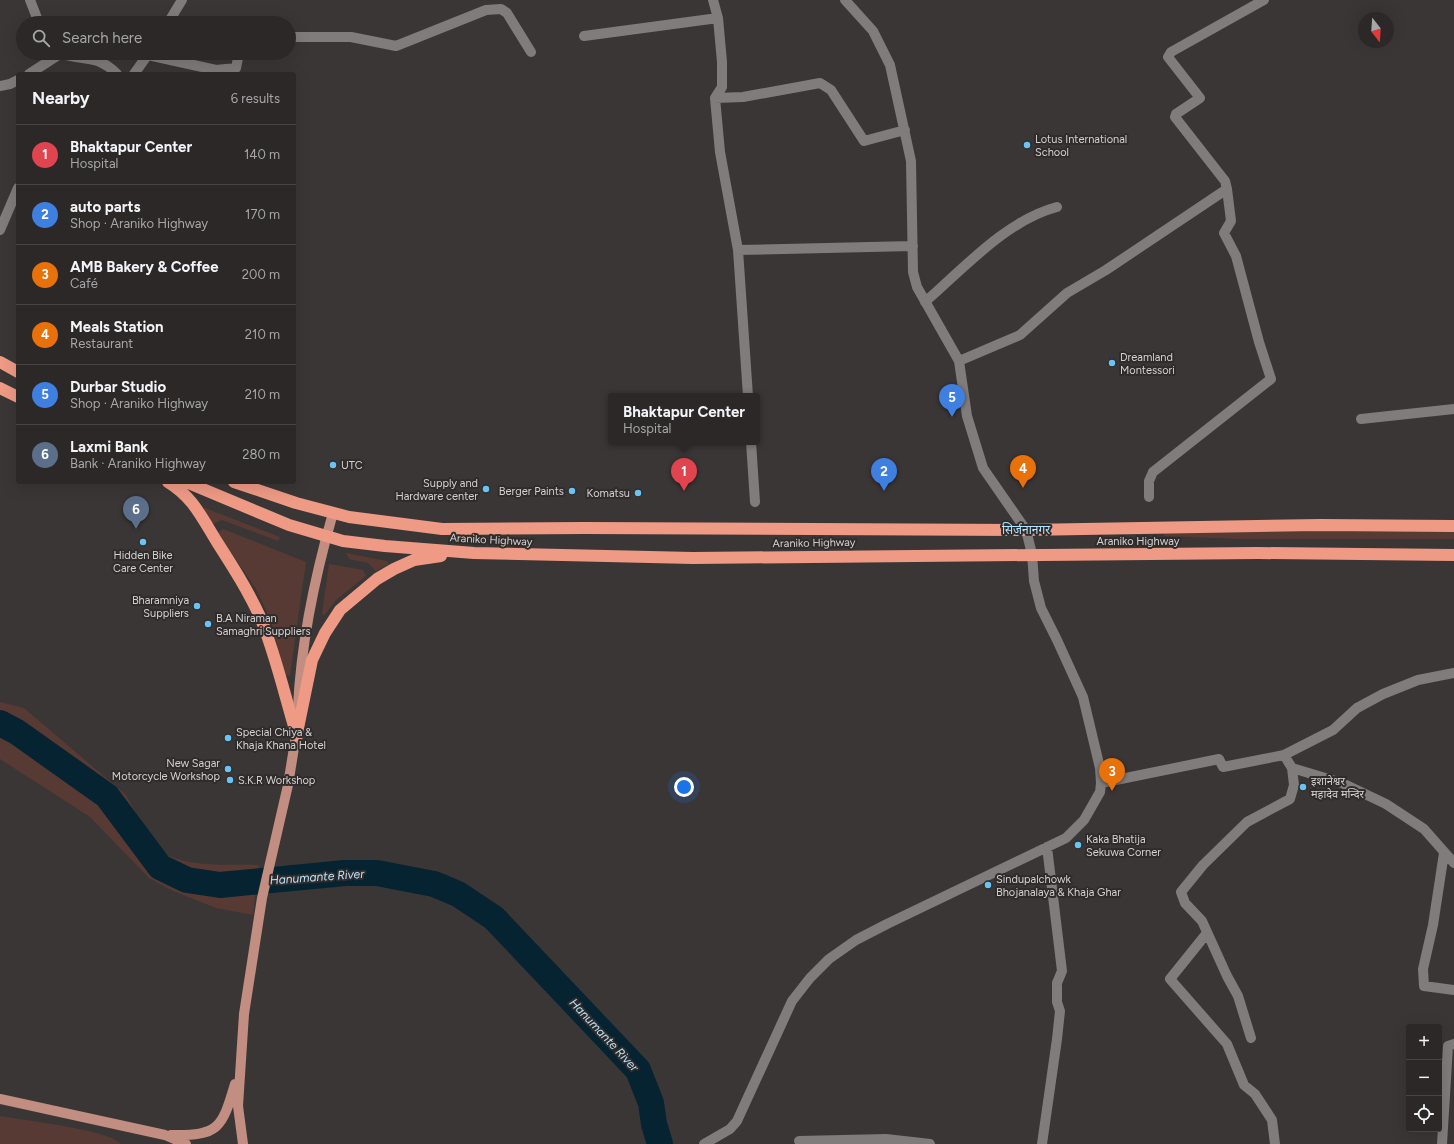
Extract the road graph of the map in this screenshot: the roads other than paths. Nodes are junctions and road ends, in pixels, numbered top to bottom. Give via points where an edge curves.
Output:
1 (30, 0) edge
2 (182, 0) edge
3 (713, 0) edge
4 (845, 0) edge
5 (1264, 0) edge
6 (36, 16) edge
7 (172, 16) edge
8 (718, 18) junction
9 (584, 36) dead end
10 (296, 38) edge
11 (531, 52) dead end
12 (50, 60) edge
13 (97, 60) edge
14 (144, 60) edge
15 (174, 60) edge
16 (238, 60) edge
17 (32, 72) edge
18 (115, 72) edge
19 (135, 72) edge
20 (16, 81) edge
21 (0, 86) edge
22 (715, 98) junction
23 (905, 130) junction
24 (1227, 189) junction
25 (16, 193) edge
26 (1057, 207) dead end
27 (0, 230) edge
28 (913, 246) junction
29 (738, 250) junction
30 (925, 302) junction
31 (959, 361) junction
32 (0, 362) edge
33 (16, 371) edge
34 (0, 388) edge
35 (748, 393) edge
36 (16, 396) edge
37 (1454, 409) edge
38 (1361, 418) dead end
39 (751, 445) edge
40 (171, 484) edge
41 (191, 484) edge
42 (239, 484) edge
43 (1149, 497) dead end
44 (755, 502) dead end
45 (332, 513) junction
46 (1454, 526) edge
47 (1026, 530) junction
48 (326, 536) junction
49 (474, 553) junction
50 (1032, 554) junction
51 (1454, 555) edge
52 (1454, 673) edge
53 (297, 736) junction
54 (1284, 755) junction
55 (1292, 768) junction
56 (1101, 783) junction
57 (1047, 847) junction
58 (1444, 853) junction
59 (1454, 864) edge
60 (1207, 933) junction
61 (1454, 990) edge
62 (1251, 1038) dead end
63 (1454, 1044) edge
64 (239, 1070) junction
65 (0, 1099) edge
66 (239, 1120) junction
67 (165, 1135) junction
68 (799, 1141) dead end
69 (186, 1144) edge
70 (234, 1144) edge
71 (243, 1144) edge
72 (704, 1144) edge
73 (930, 1144) edge
74 (1042, 1144) edge
75 (1275, 1144) edge
76 (1442, 1144) edge

1 - 6 street
2 - 7 street
3 - 8 street
4 - 23 street via 873,31 883,49 890,65
5 - 24 street via 1171,52 1168,57 1200,98 1175,117 1225,181
8 - 9 street
8 - 22 street via 722,87
10 - 11 street via 351,37 396,46 481,12 501,9 507,13
12 - 17 street
13 - 18 street
14 - 19 street
15 - 16 street via 216,70 236,68
20 - 21 street
22 - 23 street via 743,97 820,83 831,90 864,142
22 - 29 street via 720,152
23 - 28 street via 911,161
24 - 31 street via 1067,293 1020,335
24 - 43 street via 1231,221 1224,233 1236,256 1271,379 1153,472 1149,481
25 - 27 street
26 - 30 street via 1040,211 1004,234
28 - 29 street
28 - 30 street via 913,272
29 - 35 street
30 - 31 street
31 - 47 street via 967,416 983,468
32 - 33 highway
34 - 36 highway
37 - 38 street
39 - 44 street
40 - 53 highway via 198,509 249,595 271,648
41 - 48 highway, Araniko Highway via 289,525
42 - 45 highway, Araniko Highway via 267,495
45 - 47 highway, Araniko Highway via 442,529
45 - 48 main road
46 - 47 highway, Araniko Highway via 1320,525
47 - 50 street
48 - 49 highway, Araniko Highway via 385,546
48 - 53 main road via 310,608 300,671
49 - 50 highway, Araniko Highway via 693,558
49 - 53 highway via 414,560 377,579 340,610 312,660
50 - 51 highway, Araniko Highway
50 - 56 street via 1034,581 1041,608 1083,697 1100,768
52 - 54 street via 1418,680 1383,694 1357,708 1333,730
53 - 64 main road via 262,898 244,1014
54 - 55 street
54 - 56 street via 1224,767 1219,759
55 - 58 street via 1342,783 1386,804 1424,829
55 - 60 street via 1294,785 1290,799 1242,827 1202,865 1181,892 1186,903 1202,921
56 - 57 street via 1100,792 1077,828 1066,838
57 - 72 street via 887,924 856,940 829,959 792,1001 737,1121 730,1129
57 - 74 street via 1062,971 1057,982 1057,1002 1060,1011
58 - 59 street
58 - 61 street via 1433,926 1423,969 1424,986
60 - 62 street via 1238,996
60 - 75 street via 1170,979 1227,1044 1244,1085 1255,1094 1272,1120
63 - 76 street via 1448,1046
64 - 66 main road
64 - 67 main road via 229,1106 216,1128 207,1133 191,1136
65 - 67 main road
66 - 70 main road via 238,1138
66 - 71 main road
67 - 69 main road
68 - 73 street via 886,1139

